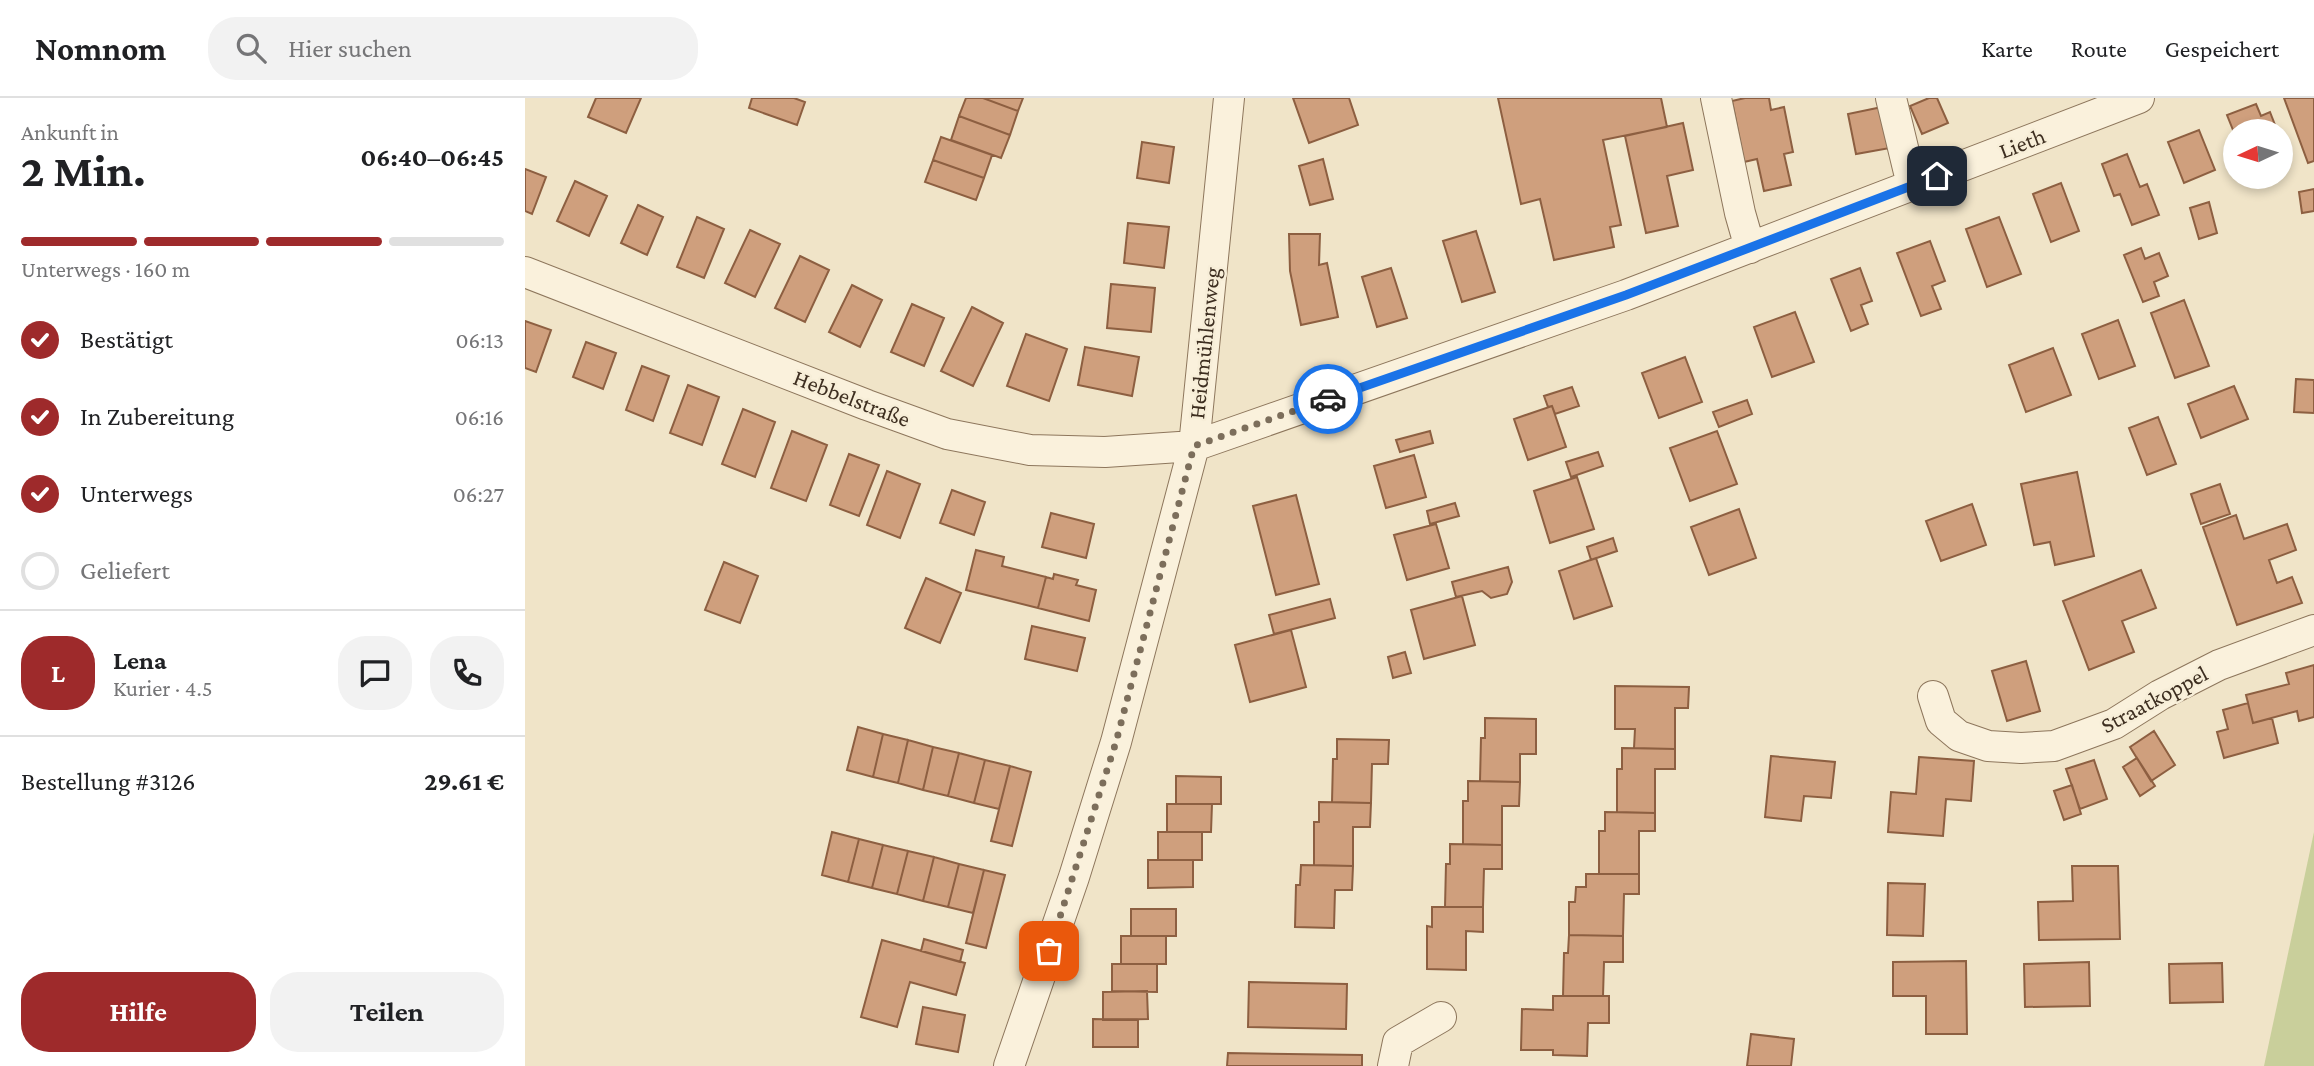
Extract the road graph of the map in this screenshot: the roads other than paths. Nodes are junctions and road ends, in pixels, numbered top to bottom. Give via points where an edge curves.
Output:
1 (1229, 98) edge
2 (1716, 98) edge
3 (1891, 98) edge
4 (2139, 98) edge
5 (1912, 185) junction
6 (1750, 248) junction
7 (525, 272) edge
8 (1194, 446) junction
9 (2314, 630) edge
10 (1933, 696) dead end
11 (1441, 1017) dead end
12 (1009, 1066) edge
13 (1393, 1066) edge

1 - 8 street, Heidmühlenweg
2 - 6 street
3 - 5 street
4 - 5 street, Lieth
5 - 6 street, Lieth
6 - 8 street, Lieth
7 - 8 street, Hebbelstraße via 947,433 1030,450 1105,452
8 - 12 street, Heidmühlenweg via 1116,742
9 - 10 street, Straatkoppel via 2219,665 2114,724 2055,746 1988,746 1959,736 1941,721
11 - 13 street via 1398,1042

